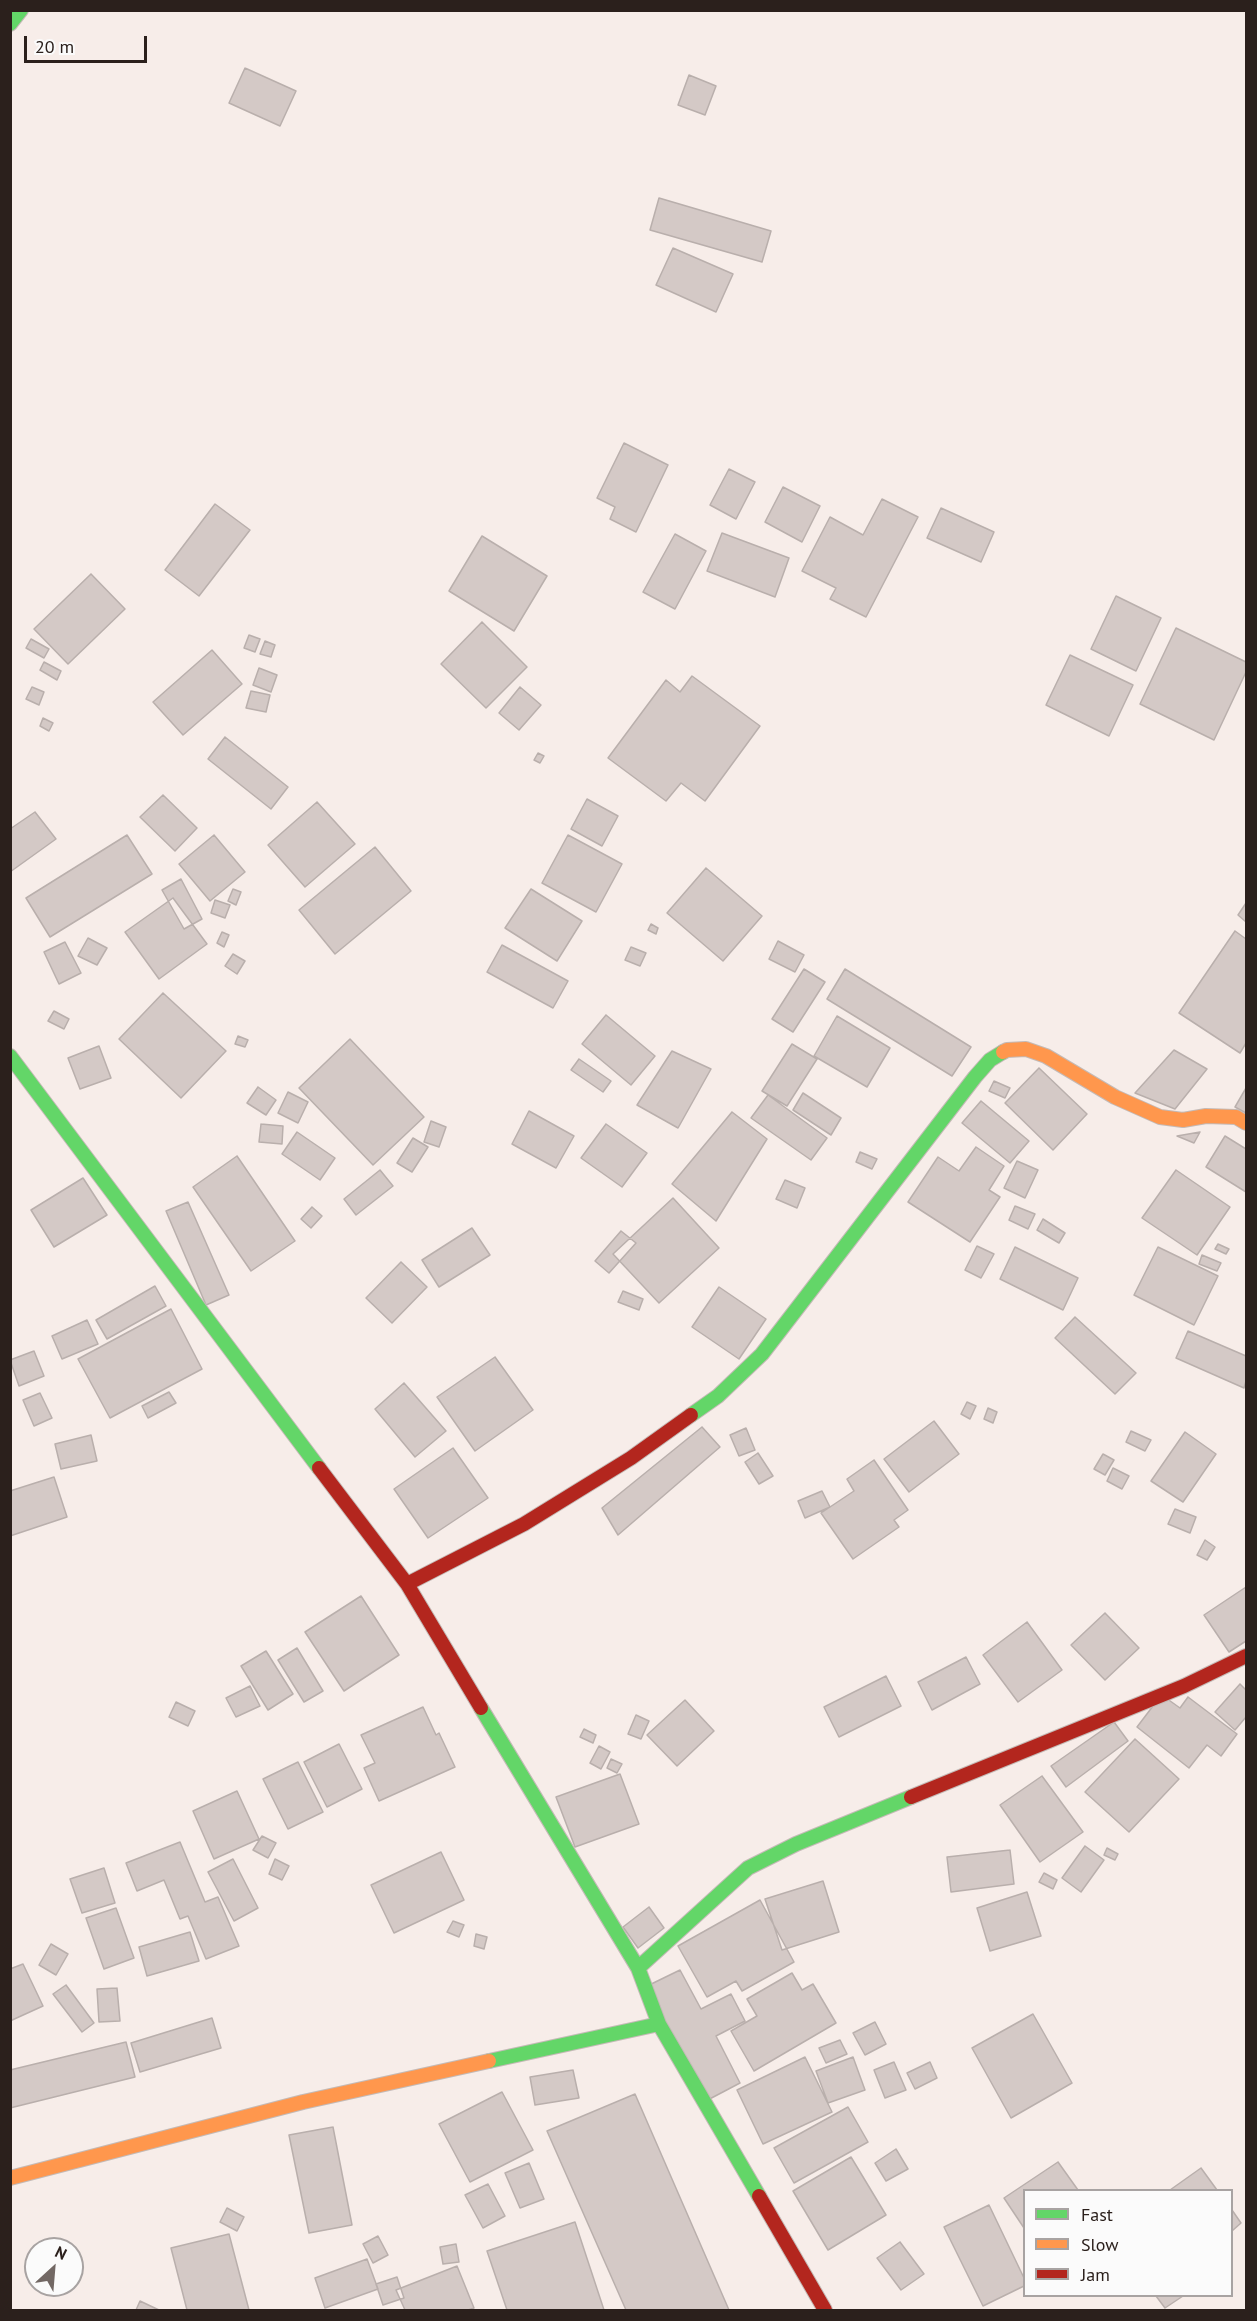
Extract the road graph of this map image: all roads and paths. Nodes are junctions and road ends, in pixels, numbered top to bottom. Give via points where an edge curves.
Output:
1 (21, 10) edge
2 (10, 24) edge
3 (10, 1056) edge
4 (1246, 1123) edge
5 (407, 1584) junction
6 (1246, 1656) edge
7 (638, 1968) junction
8 (659, 2024) junction
9 (10, 2178) edge
10 (825, 2310) edge

1 - 2 street
3 - 5 street
4 - 5 street via 1236,1117 1160,1117 1046,1056 1026,1049 1007,1050 990,1060 975,1077 762,1354 718,1396 631,1458 524,1524
5 - 7 street
6 - 7 street via 1184,1686 796,1844 748,1868
7 - 8 street
8 - 9 street via 303,2102
8 - 10 street

